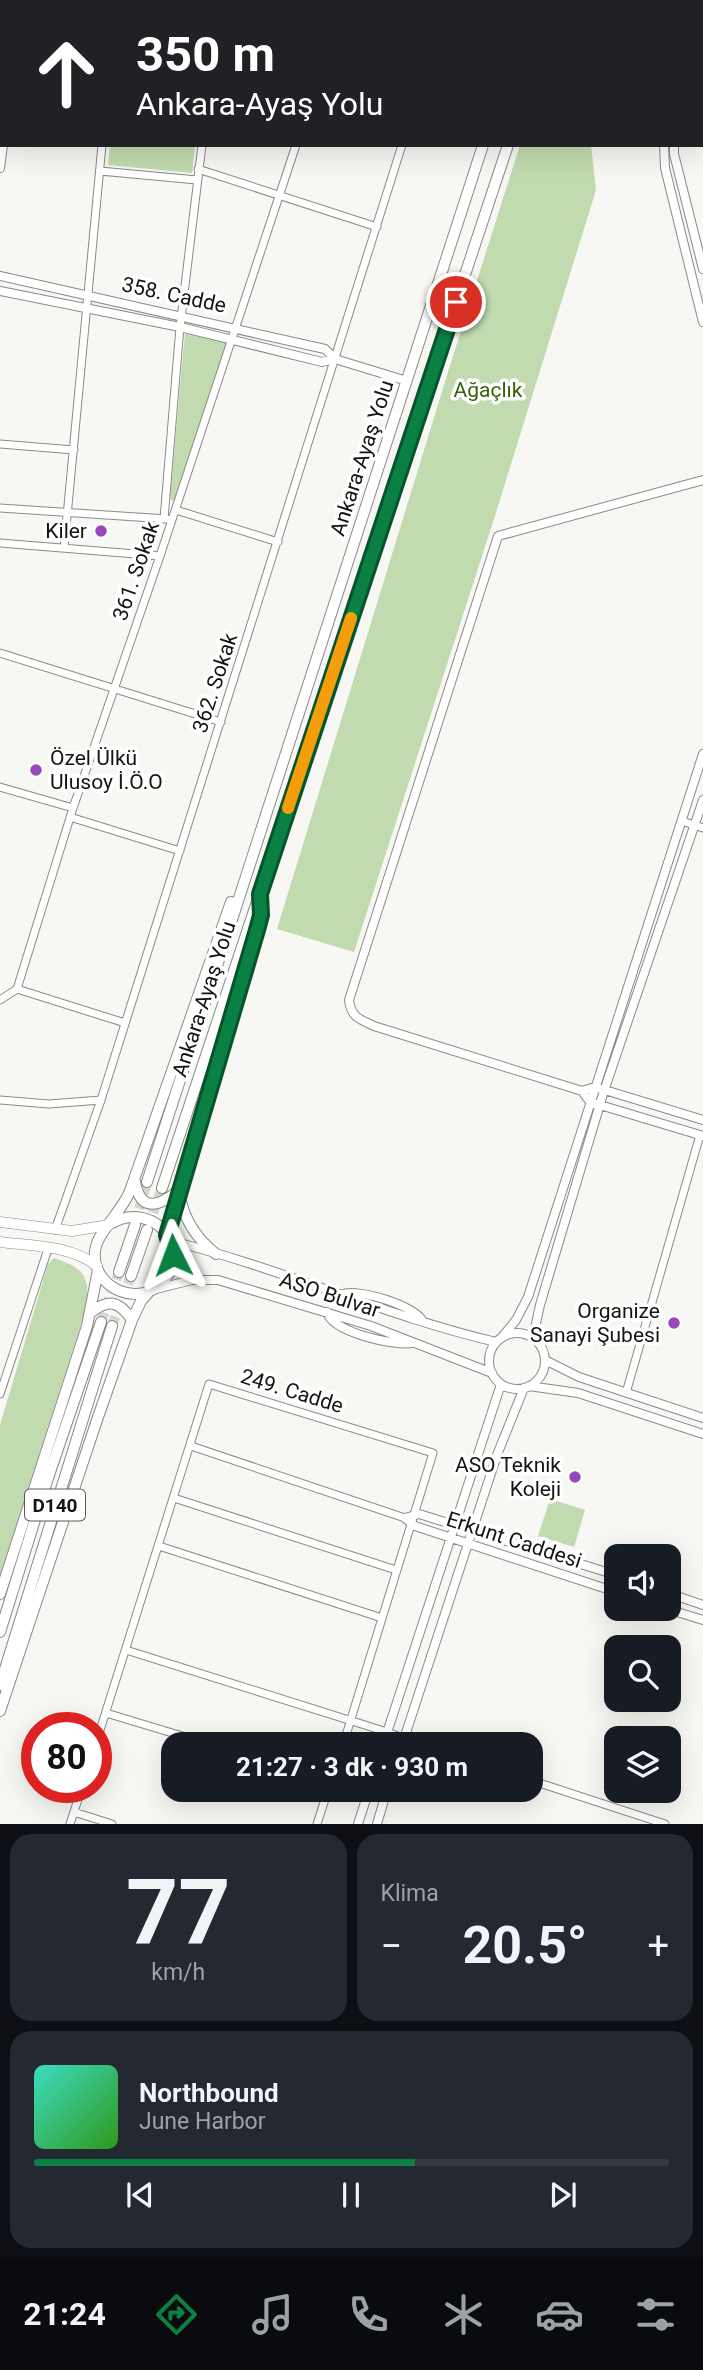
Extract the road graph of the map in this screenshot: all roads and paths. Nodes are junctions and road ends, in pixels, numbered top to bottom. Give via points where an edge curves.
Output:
1 (3, 147) edge
2 (102, 147) edge
3 (202, 147) edge
4 (295, 147) edge
5 (401, 147) edge
6 (482, 147) edge
7 (507, 147) edge
8 (664, 147) edge
9 (674, 147) edge
10 (0, 168) edge
11 (198, 169) junction
12 (100, 171) junction
13 (197, 180) junction
14 (279, 196) junction
15 (377, 227) junction
16 (703, 269) edge
17 (0, 276) edge
18 (0, 291) edge
19 (88, 295) junction
20 (87, 309) junction
21 (182, 315) junction
22 (703, 322) edge
23 (180, 327) junction
24 (236, 327) junction
25 (232, 340) junction
26 (335, 359) junction
27 (407, 381) junction
28 (0, 444) edge
29 (74, 450) junction
30 (703, 480) edge
31 (0, 508) edge
32 (176, 510) junction
33 (68, 512) junction
34 (168, 519) junction
35 (278, 542) junction
36 (0, 543) edge
37 (64, 548) junction
38 (160, 556) junction
39 (0, 653) edge
40 (113, 688) junction
41 (220, 722) junction
42 (703, 754) edge
43 (0, 787) edge
44 (703, 800) edge
45 (73, 808) junction
46 (70, 817) junction
47 (682, 821) junction
48 (699, 826) edge
49 (180, 851) junction
50 (244, 883) junction
51 (260, 894) junction
52 (16, 989) junction
53 (0, 1000) edge
54 (125, 1023) junction
55 (595, 1087) junction
56 (582, 1090) junction
57 (605, 1090) junction
58 (0, 1100) edge
59 (101, 1100) junction
60 (590, 1102) junction
61 (600, 1105) junction
62 (703, 1121) edge
63 (701, 1135) edge
64 (135, 1178) junction
65 (147, 1182) tunnel mouth
66 (162, 1188) tunnel mouth
67 (180, 1190) junction
68 (0, 1222) edge
69 (111, 1224) junction
70 (135, 1226) tunnel mouth
71 (55, 1230) junction
72 (147, 1230) tunnel mouth
73 (169, 1238) junction
74 (0, 1242) edge
75 (48, 1249) junction
76 (216, 1254) junction
77 (97, 1268) junction
78 (119, 1272) tunnel mouth
79 (131, 1276) tunnel mouth
80 (152, 1290) junction
81 (90, 1313) junction
82 (132, 1320) junction
83 (533, 1337) junction
84 (499, 1339) junction
85 (545, 1360) junction
86 (492, 1373) junction
87 (2, 1378) edge
88 (501, 1384) junction
89 (526, 1387) junction
90 (626, 1393) junction
91 (0, 1394) edge
92 (703, 1418) edge
93 (703, 1434) edge
94 (191, 1446) junction
95 (174, 1498) junction
96 (410, 1518) junction
97 (453, 1525) junction
98 (472, 1531) junction
99 (449, 1537) junction
100 (468, 1543) junction
101 (159, 1546) junction
102 (396, 1570) junction
103 (604, 1572) edge
104 (604, 1588) edge
105 (0, 1594) edge
106 (681, 1597) edge
107 (703, 1605) edge
108 (681, 1613) edge
109 (382, 1618) junction
110 (703, 1620) edge
111 (0, 1632) edge
112 (126, 1650) junction
113 (0, 1685) edge
114 (0, 1711) edge
115 (106, 1712) edge
116 (112, 1715) edge
117 (351, 1721) junction
118 (169, 1732) edge
119 (347, 1732) edge
120 (387, 1732) joint
121 (406, 1732) edge
122 (543, 1784) edge
123 (324, 1802) edge
124 (365, 1802) edge
125 (383, 1802) edge
126 (77, 1803) edge
127 (74, 1812) junction
128 (70, 1824) edge
129 (112, 1824) edge
130 (317, 1824) edge
131 (358, 1824) edge
132 (377, 1824) edge
133 (665, 1824) edge

1 - 10 street
2 - 12 street
3 - 11 street
4 - 14 street, 361. Sokak
5 - 15 street, 362. Sokak
6 - 27 highway, Ankara-Ayaş Yolu
7 - 51 highway, Ankara-Ayaş Yolu
8 - 22 street via 665,168
9 - 16 street
11 - 13 street
11 - 14 street
12 - 13 street
12 - 19 street
13 - 21 street
14 - 15 street
14 - 24 street, 361. Sokak
15 - 26 street, 362. Sokak
17 - 19 street, 358. Cadde
18 - 20 street, 358. Cadde
19 - 20 street
19 - 21 street, 358. Cadde
20 - 23 street, 358. Cadde
20 - 29 street
21 - 23 street
21 - 24 street, 358. Cadde
23 - 25 street, 358. Cadde
23 - 34 street
24 - 25 street, 361. Sokak
24 - 26 street, 358. Cadde via 325,349
25 - 26 street, 358. Cadde via 322,362
25 - 32 street, 361. Sokak
26 - 27 street, 358. Cadde
26 - 35 street, 362. Sokak
27 - 50 highway, Ankara-Ayaş Yolu
28 - 29 street
29 - 33 street
30 - 56 street via 498,536 349,1000 354,1017 374,1026
31 - 33 street
32 - 34 street, 361. Sokak
32 - 35 street
33 - 34 street
33 - 37 street
34 - 38 street, 361. Sokak
35 - 41 street, 362. Sokak
36 - 37 street
37 - 38 street
38 - 40 street, 361. Sokak
39 - 40 street
40 - 41 street
40 - 45 street, 361. Sokak
41 - 49 street, 362. Sokak
42 - 47 street
43 - 45 street
44 - 48 street
45 - 46 street, 361. Sokak
46 - 49 street
46 - 52 street, 361. Sokak
47 - 48 street
47 - 55 street
48 - 57 street
49 - 54 street, 362. Sokak
50 - 64 highway via 229,907
50 - 65 highway, Ankara-Ayaş Yolu
51 - 66 highway, Ankara-Ayaş Yolu
51 - 67 highway via 257,930
52 - 53 street
52 - 54 street
54 - 59 street, 362. Sokak
55 - 56 street
55 - 57 street
55 - 60 street
56 - 60 street
57 - 61 street
57 - 62 street
58 - 59 street via 49,1104
59 - 71 street, 362. Sokak
60 - 61 street
60 - 84 street via 528,1297
61 - 63 street
61 - 83 street
63 - 90 street
64 - 67 highway via 139,1195 153,1205
64 - 69 highway
67 - 73 highway
67 - 76 highway via 185,1216
68 - 71 main road
69 - 71 main road
69 - 73 highway via 126,1216 142,1217 157,1223
69 - 77 highway via 96,1243
70 - 78 highway
72 - 79 highway
73 - 76 street, ASO Bulvar
73 - 80 highway via 171,1269
74 - 75 main road
75 - 77 main road via 76,1254
75 - 87 street
76 - 84 street, ASO Bulvar via 423,1322
77 - 80 highway via 106,1283 120,1292
77 - 81 highway
80 - 82 highway
80 - 86 street, ASO Bulvar via 192,1280 218,1280 327,1312
81 - 82 highway via 114,1304
81 - 105 highway
82 - 114 highway
83 - 84 street via 518,1332
83 - 85 street
84 - 86 street via 489,1357
85 - 89 street via 538,1380
85 - 90 street
86 - 88 street
87 - 91 street
88 - 89 street
88 - 97 street
89 - 93 street via 578,1393
89 - 98 street
90 - 92 street
94 - 95 street, 249. Cadde
94 - 96 street
94 - 96 street, 249. Cadde via 209,1384 433,1452
95 - 101 street, 249. Cadde
95 - 102 street
96 - 97 street
96 - 99 street, Erkunt Caddesi via 415,1526
96 - 102 street, 249. Cadde
97 - 98 street
97 - 99 street
98 - 100 street
98 - 103 street
99 - 100 street, Erkunt Caddesi
99 - 120 street
100 - 104 street, Erkunt Caddesi
100 - 121 street
101 - 109 street
101 - 112 street, 249. Cadde
102 - 109 street, 249. Cadde
106 - 107 street
108 - 110 street
109 - 117 street, 249. Cadde
111 - 113 highway, D140 via 48,1478 107,1324
112 - 115 street, 249. Cadde
112 - 117 street
116 - 118 street
117 - 119 street, 249. Cadde
117 - 120 street
122 - 133 street
123 - 130 street
124 - 131 street
125 - 132 street
126 - 127 street
127 - 128 street
127 - 129 street

